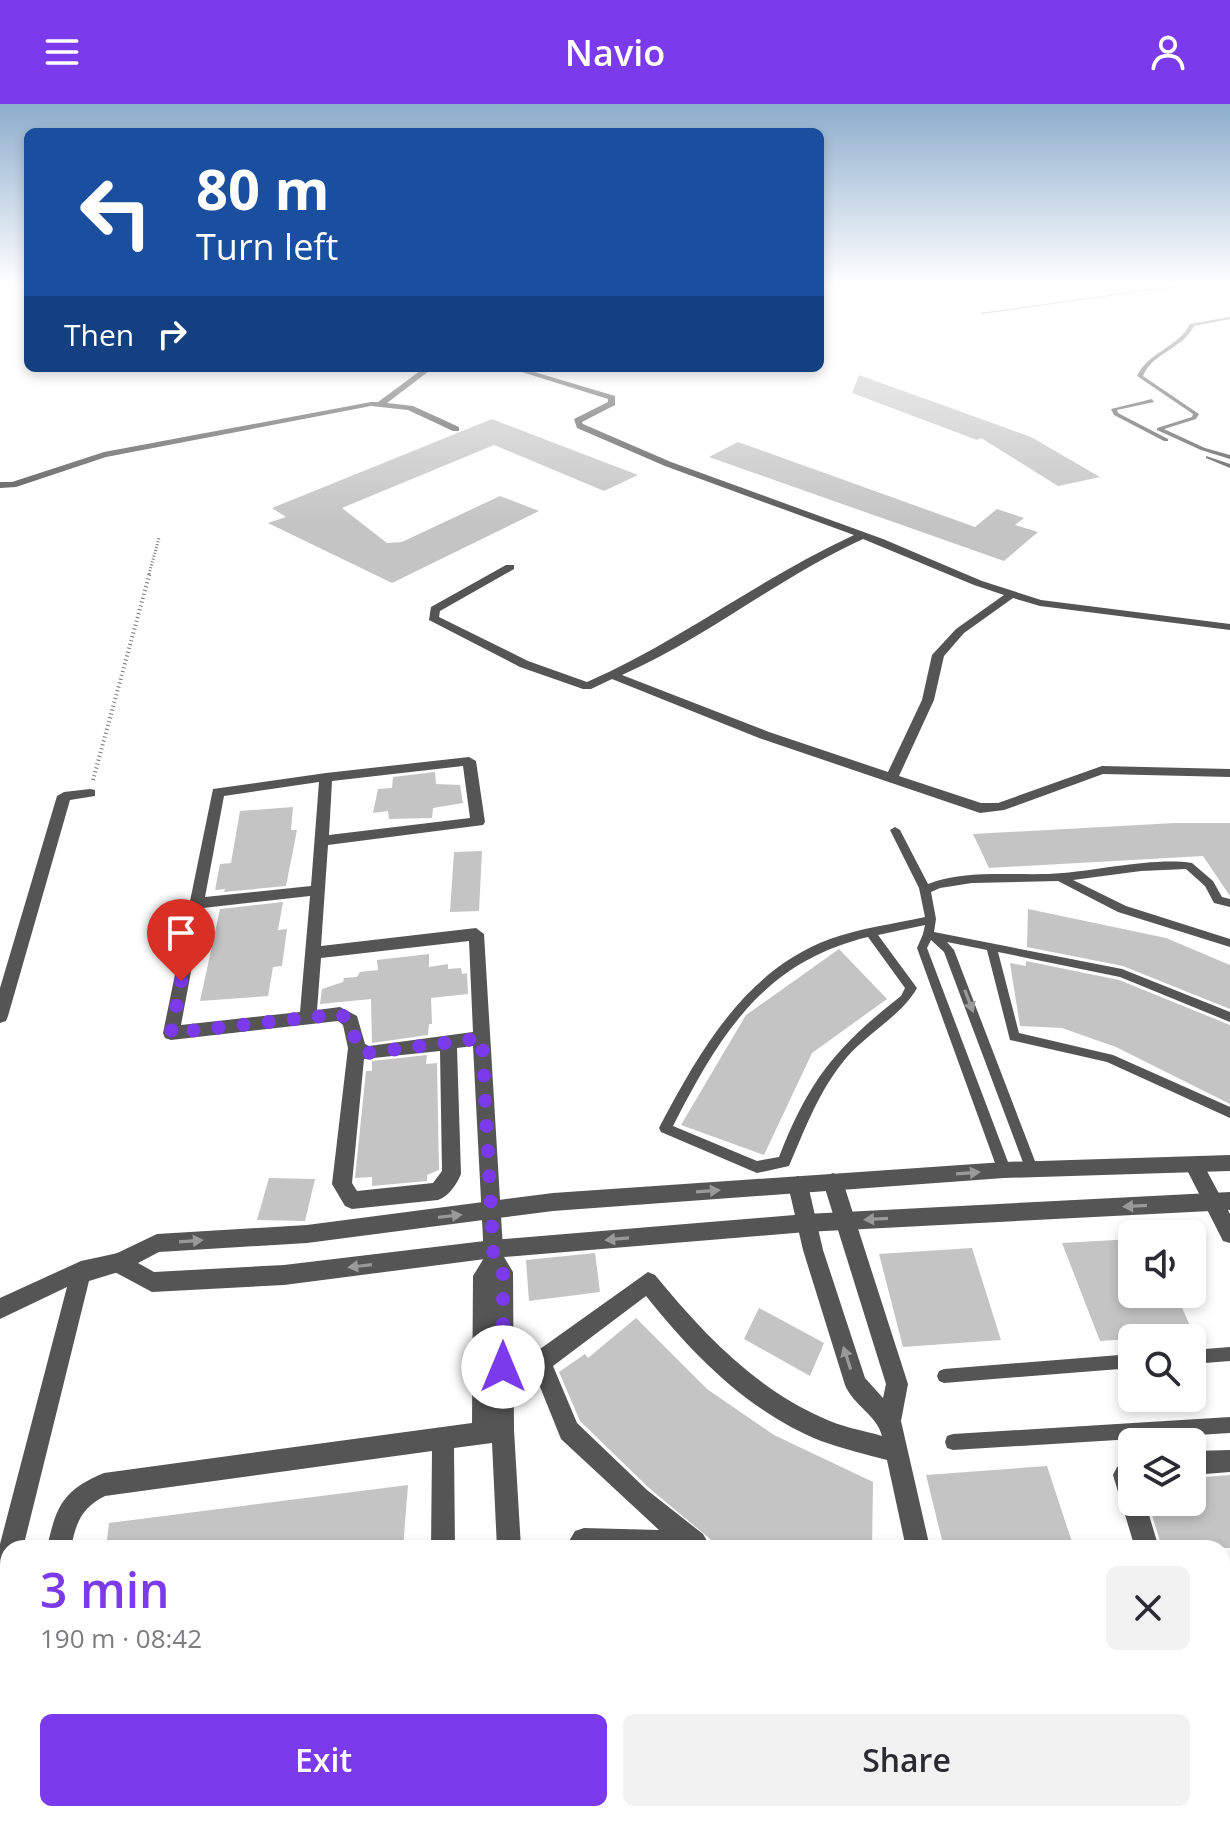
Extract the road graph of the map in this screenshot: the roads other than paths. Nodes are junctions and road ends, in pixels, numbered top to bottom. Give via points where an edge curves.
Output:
1 (1149, 363) edge
2 (424, 372) edge
3 (526, 372) edge
4 (1152, 401) dead end
5 (382, 403) junction
6 (456, 429) dead end
7 (1230, 457) edge
8 (1230, 466) edge
9 (0, 485) edge
10 (863, 535) junction
11 (510, 567) dead end
12 (1012, 594) junction
13 (1230, 627) edge
14 (614, 676) junction
15 (1230, 773) edge
16 (326, 777) junction
17 (892, 777) junction
18 (90, 793) road end
19 (895, 830) dead end
20 (323, 841) junction
21 (1061, 877) junction
22 (927, 889) junction
23 (319, 890) junction
24 (196, 903) junction
25 (1230, 903) edge
26 (929, 920) junction
27 (871, 933) junction
28 (931, 935) junction
29 (1230, 943) edge
30 (991, 946) junction
31 (313, 953) junction
32 (0, 1016) edge
33 (1230, 1017) edge
34 (308, 1018) junction
35 (482, 1038) junction
36 (448, 1042) junction
37 (357, 1048) junction
38 (1230, 1113) edge
39 (1230, 1163) edge
40 (1194, 1166) junction
41 (1032, 1169) junction
42 (1004, 1170) junction
43 (833, 1182) junction
44 (798, 1185) junction
45 (1222, 1201) edge
46 (491, 1211) junction
47 (845, 1221) junction
48 (806, 1223) junction
49 (1230, 1234) edge
50 (493, 1255) junction
51 (118, 1263) junction
52 (81, 1271) junction
53 (0, 1309) edge
54 (1230, 1354) edge
55 (1206, 1356) edge
56 (1118, 1362) edge
57 (944, 1376) dead end
58 (890, 1421) junction
59 (1230, 1425) edge
60 (493, 1431) junction
61 (443, 1437) junction
62 (953, 1442) dead end
63 (896, 1451) junction
64 (1230, 1461) edge
65 (1206, 1462) edge
66 (1136, 1516) edge
67 (13, 1540) edge
68 (61, 1540) edge
69 (443, 1540) edge
70 (508, 1540) edge
71 (689, 1540) edge
72 (916, 1540) edge
73 (1144, 1540) edge

1 - 7 lane via 1140,376 1196,414 1159,429
2 - 5 street
3 - 10 street via 612,398 612,403 577,421 580,426
4 - 8 lane via 1114,409 1144,431
5 - 6 street via 410,408
5 - 9 street via 104,455
10 - 12 street
10 - 14 street via 796,566 716,620
11 - 14 street via 435,609 433,618 524,664 587,686
12 - 13 street via 1103,613
12 - 17 street via 960,631 938,655 928,700
14 - 17 street via 764,735
15 - 17 street via 1102,770 999,807 980,808
16 - 20 street
16 - 20 street via 469,761 478,822
16 - 24 street via 218,792
18 - 32 street via 64,796
19 - 22 lane
20 - 23 street
21 - 22 lane via 948,882
21 - 25 lane via 1188,865 1218,900
21 - 29 lane via 1122,909
22 - 26 lane
23 - 24 street
23 - 31 street
24 - 34 street via 171,1033
26 - 27 lane
26 - 28 lane
27 - 27 lane via 792,962 751,998 701,1057 665,1128 757,1167 784,1162 820,1079 846,1047 905,999 911,988
28 - 30 lane
28 -> 41 lane via 949,950
28 - 42 lane via 922,948
30 - 33 lane via 1122,973
30 - 38 lane via 1014,1037 1109,1058
31 - 34 street
31 - 35 street via 476,934
34 - 37 street via 340,1014 351,1021
35 - 36 street
35 - 46 street
36 - 37 street via 368,1053
36 - 37 street via 452,1174 447,1184 438,1191 352,1200 342,1184
39 - 40 street
40 - 41 street
40 - 45 street
41 - 42 street
43 -> 42 street
43 - 44 street
43 - 47 street
46 -> 44 street
44 - 48 street
45 -> 47 street
45 - 49 street
46 - 50 street
51 -> 46 street via 157,1243 307,1234
47 - 48 street
47 - 58 street via 897,1384
48 -> 50 street
58 -> 48 street via 856,1385
50 -> 51 street via 152,1282
50 - 60 street via 483,1276
51 - 52 street
52 - 53 street
52 - 67 street
54 - 55 lane
56 - 57 lane
58 - 63 street
59 - 62 lane
60 - 61 street
60 - 70 street
61 - 68 street via 104,1485 81,1495 67,1512
61 - 69 street
63 - 71 street via 816,1427 749,1389 678,1320 648,1282 541,1362 569,1431
63 - 72 street
64 - 65 street
66 - 73 street

